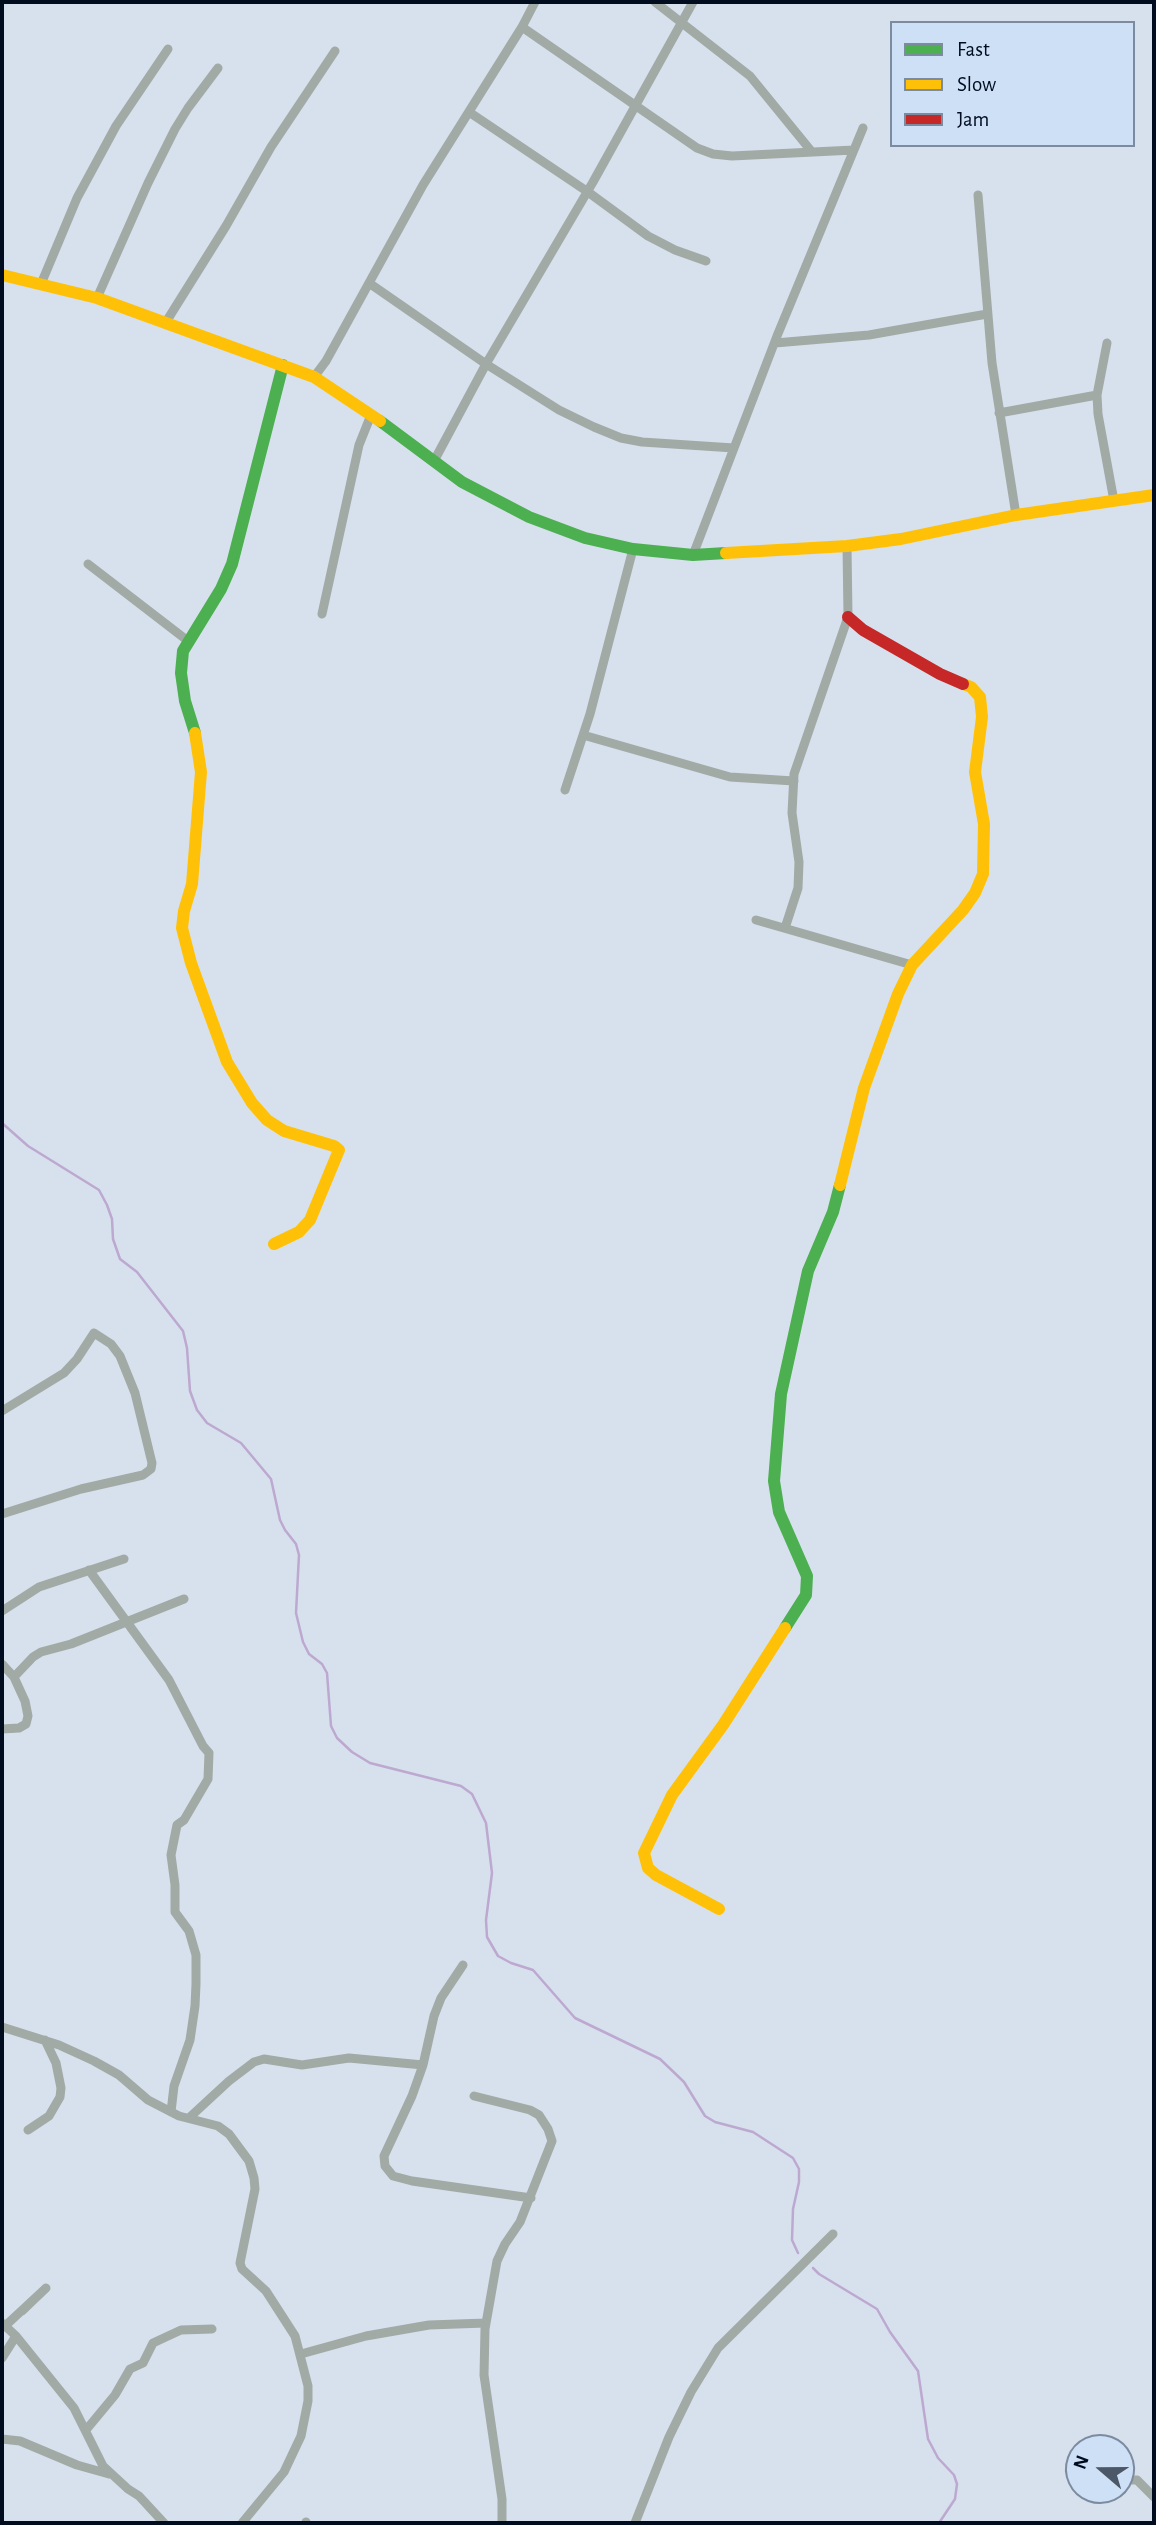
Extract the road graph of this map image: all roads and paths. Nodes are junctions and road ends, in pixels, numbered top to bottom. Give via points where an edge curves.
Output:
1 (535, 2) edge
2 (656, 2) edge
3 (693, 2) edge
4 (683, 23) junction
5 (522, 27) junction
6 (169, 49) dead end
7 (335, 51) dead end
8 (218, 68) dead end
9 (637, 105) junction
10 (469, 112) junction
11 (863, 128) dead end
12 (853, 150) junction
13 (812, 152) junction
14 (587, 192) junction
15 (978, 195) dead end
16 (706, 261) dead end
17 (2, 275) edge
18 (369, 283) junction
19 (41, 284) junction
20 (97, 298) junction
21 (987, 314) junction
22 (166, 322) junction
23 (775, 343) junction
24 (1107, 343) dead end
25 (486, 364) junction
26 (283, 365) junction
27 (314, 377) junction
28 (1097, 395) junction
29 (999, 413) junction
30 (371, 415) junction
31 (734, 448) junction
32 (434, 461) junction
33 (1154, 495) edge
34 (1114, 501) junction
35 (1016, 515) junction
36 (847, 546) junction
37 (633, 549) junction
38 (693, 555) junction
39 (88, 564) dead end
40 (322, 614) dead end
41 (848, 617) junction
42 (188, 641) junction
43 (583, 735) junction
44 (794, 781) junction
45 (565, 790) dead end
46 (756, 920) dead end
47 (785, 928) junction
48 (912, 965) junction
49 (274, 1244) dead end
50 (2, 1411) edge
51 (2, 1514) edge
52 (124, 1559) dead end
53 (89, 1570) junction
54 (184, 1599) dead end
55 (2, 1611) edge
56 (127, 1622) junction
57 (2, 1664) edge
58 (14, 1677) junction
59 (2, 1729) edge
60 (719, 1909) dead end
61 (463, 1965) dead end
62 (2, 2027) edge
63 (44, 2040) junction
64 (423, 2065) junction
65 (474, 2096) dead end
66 (171, 2112) junction
67 (190, 2117) junction
68 (28, 2130) dead end
69 (531, 2197) junction
70 (833, 2234) dead end
71 (22, 2311) dead end
72 (486, 2323) junction
73 (3, 2325) edge
74 (212, 2329) dead end
75 (16, 2336) junction
76 (302, 2354) junction
77 (2, 2358) edge
78 (86, 2430) junction
79 (2, 2440) edge
80 (111, 2474) junction
81 (1135, 2480) edge
82 (1154, 2497) edge
83 (164, 2523) edge
84 (242, 2523) edge
85 (502, 2523) edge
86 (635, 2523) edge

1 - 5 street
2 - 4 street
3 - 4 street
4 - 9 street
4 - 13 street via 750,76
5 - 9 street
5 - 10 street
6 - 19 street via 116,126 77,198
7 - 22 street via 271,147
8 - 20 street via 175,130
9 - 13 street via 697,148 713,154
9 - 14 street
10 - 14 street
10 - 18 street
11 - 12 street
12 - 13 street
12 - 23 street
14 - 16 street via 648,236
14 - 25 street
15 - 21 street
17 - 19 street
18 - 25 street
18 - 27 street
19 - 20 street
20 - 22 street
21 - 23 street via 869,335
21 - 29 street
22 - 26 street
23 - 31 street
24 - 28 street
25 - 31 street via 559,410 621,438
25 - 32 street
26 - 27 street
26 - 42 street via 232,564
27 - 30 street
28 - 29 street
28 - 34 street
29 - 35 street
30 - 32 street
30 - 40 street via 359,445
31 - 38 street
32 - 37 street via 462,482 528,517
33 - 34 street
34 - 35 street
35 - 36 street
36 - 38 street
36 - 41 street
37 - 38 street
37 - 43 street
39 - 42 street
41 - 44 street
41 - 48 street via 874,637 971,687 980,697 975,772 984,824 983,874 963,910
42 - 49 street via 181,673 201,772 192,884 182,928 191,964 227,1062 252,1103 284,1131 339,1150 310,1220 299,1232
43 - 44 street via 730,777
43 - 45 street
44 - 47 street via 798,888
46 - 47 street
47 - 48 street
48 - 60 street via 881,1037 833,1212 808,1271 781,1394 774,1481 779,1512 807,1576 806,1595 672,1795 644,1853 648,1868 656,1875
50 - 51 street via 64,1373 94,1333 120,1356 135,1392 152,1463 143,1475
52 - 53 street
53 - 55 street via 39,1587
53 - 56 street
54 - 56 street
56 - 58 street via 41,1652
56 - 66 street via 169,1680 209,1754 208,1779 177,1825 171,1855 175,1912 189,1931 196,1955 196,1984 190,2040 174,2086
57 - 58 street
58 - 59 street via 28,1716 19,1728
61 - 64 street via 437,2007
62 - 63 street
63 - 66 street via 119,2075 148,2100
63 - 68 street via 56,2063 60,2097 49,2116
64 - 67 street via 349,2059 302,2065 264,2059 229,2081
64 - 69 street via 384,2156 388,2172 412,2181
65 - 69 street via 530,2110 548,2129 552,2141
66 - 67 street
67 - 76 street via 229,2134 249,2161 255,2189 240,2263 281,2312
69 - 72 street via 497,2261
70 - 86 street via 718,2348 669,2437
71 - 73 street via 46,2288
72 - 76 street via 429,2325
72 - 85 street via 484,2375
73 - 75 street
74 - 78 street via 181,2330 153,2343 143,2363 130,2369
75 - 77 street
75 - 78 street via 74,2408
76 - 84 street via 308,2401 301,2436 284,2472
78 - 80 street
79 - 80 street via 20,2441
80 - 83 street
81 - 82 street

